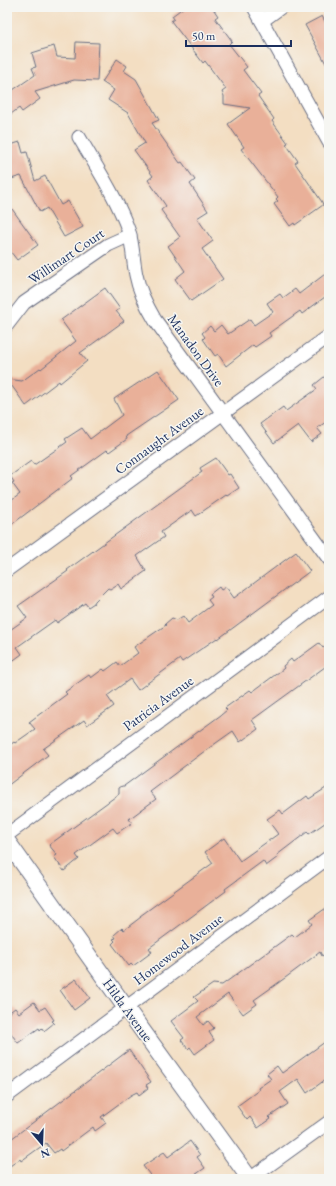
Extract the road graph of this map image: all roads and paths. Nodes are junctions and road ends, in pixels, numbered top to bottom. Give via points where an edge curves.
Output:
1 (254, 7) edge
2 (281, 7) edge
3 (262, 21) junction
4 (79, 137) dead end
5 (329, 142) edge
6 (130, 235) junction
7 (7, 325) edge
8 (329, 336) edge
9 (222, 414) junction
10 (329, 559) edge
11 (7, 570) edge
12 (329, 597) edge
13 (7, 835) edge
14 (7, 841) edge
15 (329, 857) edge
16 (126, 1008) junction
17 (7, 1096) edge
18 (329, 1122) edge
19 (250, 1179) edge

1 - 3 street
2 - 3 street
3 - 5 street
4 - 6 street, Manadon Drive via 122,213
6 - 7 street, Willimart Court via 108,245 24,303
6 - 9 street, Manadon Drive via 136,275 148,309
8 - 9 street, Connaught Avenue
9 - 10 street, Manadon Drive
9 - 11 street, Connaught Avenue
12 - 13 street, Patricia Avenue
14 - 16 street, Hilda Avenue
15 - 16 street, Homewood Avenue
16 - 17 street, Homewood Avenue
16 - 19 street, Hilda Avenue
18 - 19 street

